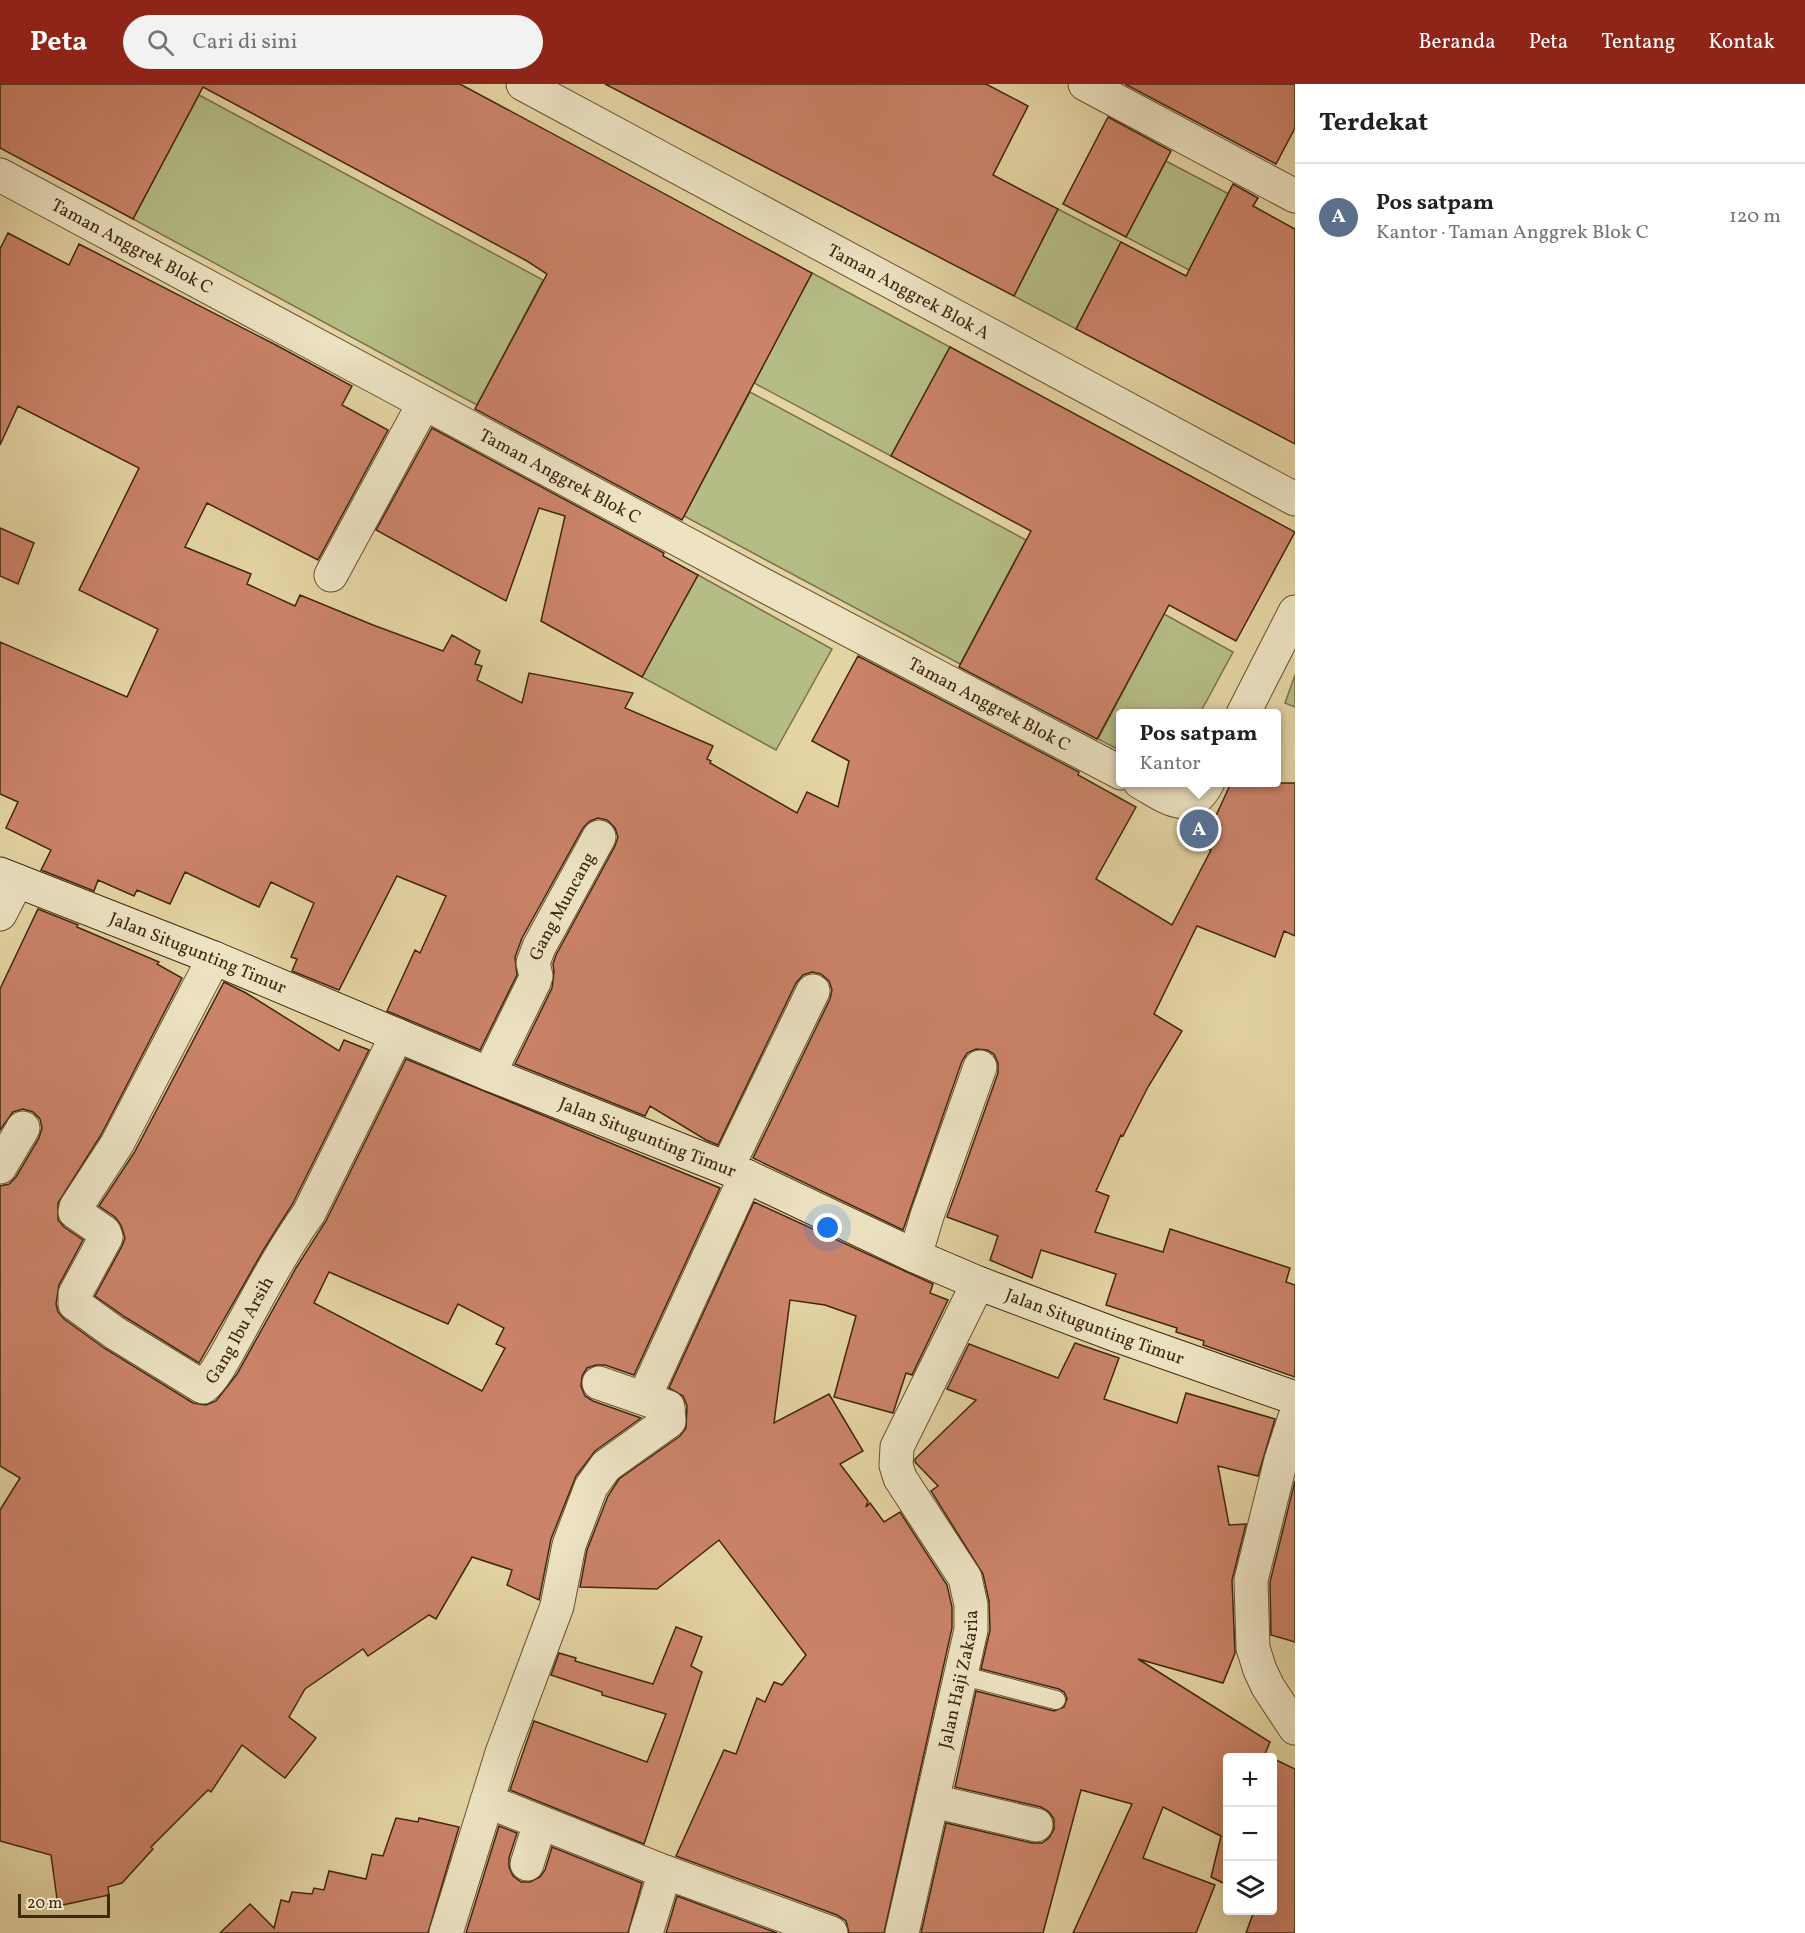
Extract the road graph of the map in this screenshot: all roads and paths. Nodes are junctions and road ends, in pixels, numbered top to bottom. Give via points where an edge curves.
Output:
1 (523, 84) edge
2 (1084, 84) edge
3 (4, 188) edge
4 (1295, 196) edge
5 (424, 403) junction
6 (1295, 499) edge
7 (331, 575) dead end
8 (1295, 612) edge
9 (1246, 709) edge
10 (1116, 770) edge
11 (1148, 787) edge
12 (1206, 787) edge
13 (599, 837) dead end
14 (9, 877) edge
15 (0, 914) edge
16 (214, 958) junction
17 (813, 991) dead end
18 (397, 1035) junction
19 (980, 1067) dead end
20 (489, 1074) junction
21 (23, 1128) dead end
22 (0, 1167) edge
23 (736, 1172) junction
24 (915, 1256) junction
25 (978, 1282) junction
26 (599, 1383) dead end
27 (644, 1398) junction
28 (1295, 1398) edge
29 (1295, 1417) edge
30 (960, 1676) junction
31 (1056, 1700) dead end
32 (1295, 1728) edge
33 (933, 1801) junction
34 (487, 1802) junction
35 (540, 1823) junction
36 (1036, 1825) dead end
37 (527, 1864) dead end
38 (665, 1872) junction
39 (761, 1921) edge
40 (446, 1933) edge
41 (646, 1933) edge
42 (831, 1933) edge
43 (902, 1933) edge

1 - 6 street, Taman Anggrek Blok A
2 - 4 street
3 - 5 street, Taman Anggrek Blok C
5 - 7 street
5 - 10 street, Taman Anggrek Blok C
8 - 9 street
11 - 12 street via 1181,802 1196,799
13 - 20 street, Gang Muncang via 539,947 533,963 534,982
14 - 15 street
14 - 16 street, Jalan Situgunting Timur
16 - 18 street, Jalan Situgunting Timur
16 - 18 street, Gang Ibu Arsih via 117,1144 75,1212 106,1237 75,1293 75,1304 203,1387 309,1213
17 - 23 street
18 - 20 street, Jalan Situgunting Timur
19 - 24 street
20 - 23 street, Jalan Situgunting Timur
21 - 22 street
23 - 24 street, Jalan Situgunting Timur
23 - 27 street
24 - 25 street, Jalan Situgunting Timur
25 - 28 street, Jalan Situgunting Timur
25 - 30 street, Jalan Haji Zakaria via 895,1455 900,1478 965,1578 971,1630
26 - 27 street
27 - 34 street via 668,1407 669,1421 606,1466 591,1487 569,1545 557,1606
29 - 32 street via 1251,1580 1256,1659 1268,1687
30 - 31 lane
30 - 33 street, Jalan Haji Zakaria
33 - 36 street
33 - 43 street, Jalan Haji Zakaria
34 - 35 street
34 - 40 street
35 - 37 street
35 - 38 street
38 - 39 street
38 - 41 street
39 - 42 street

